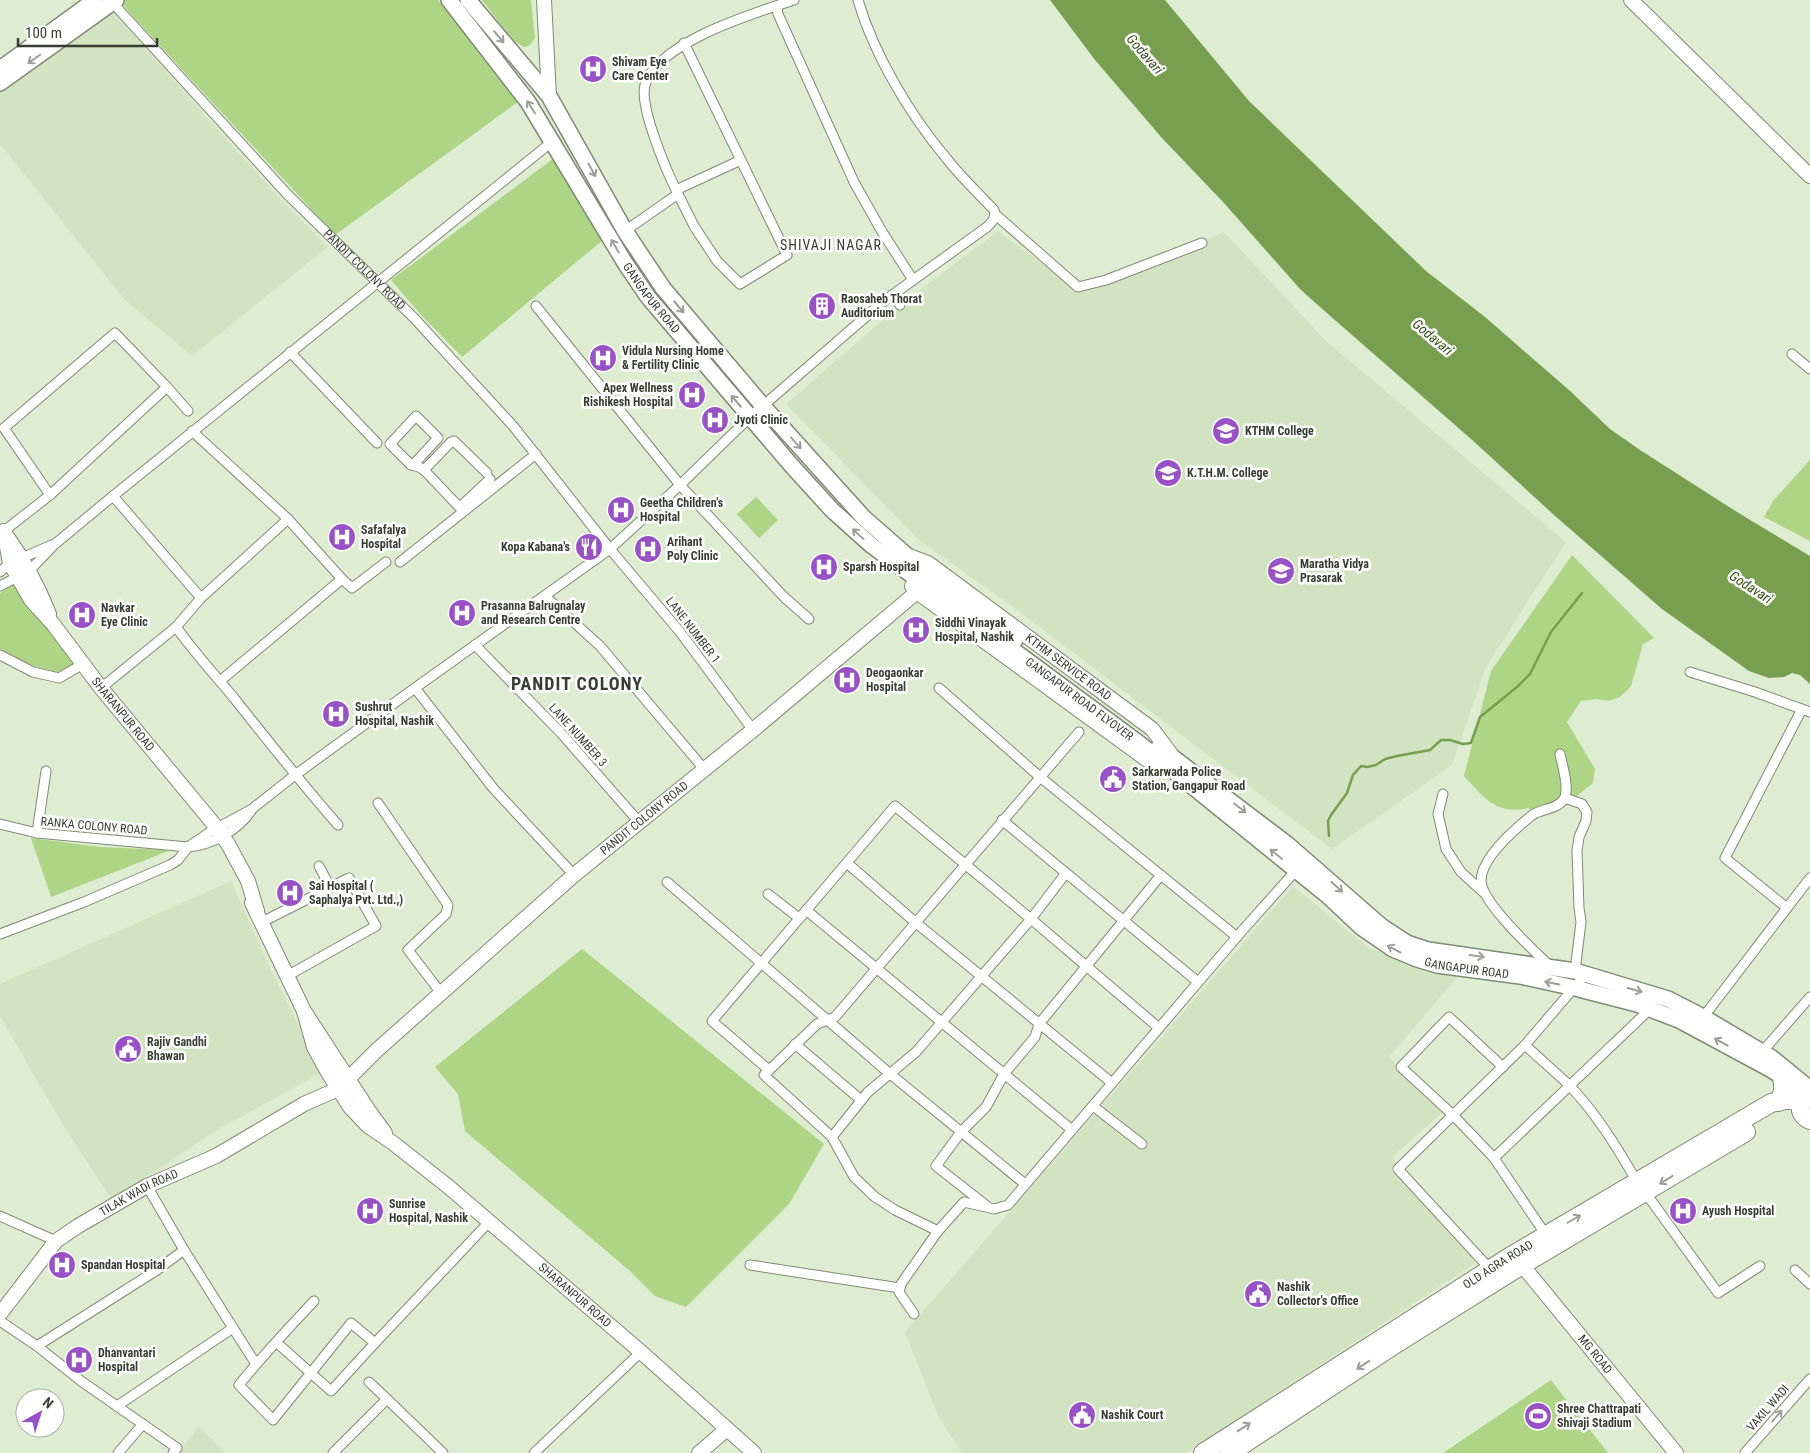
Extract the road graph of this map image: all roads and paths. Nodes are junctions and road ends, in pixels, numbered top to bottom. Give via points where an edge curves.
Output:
1 (95, 0) edge
2 (448, 0) edge
3 (468, 0) edge
4 (544, 0) edge
5 (794, 0) edge
6 (858, 0) edge
7 (1631, 0) edge
8 (113, 1) edge
9 (777, 6) junction
10 (684, 43) junction
11 (0, 69) edge
12 (0, 83) edge
13 (549, 96) junction
14 (553, 141) junction
15 (741, 160) junction
16 (1810, 176) edge
17 (677, 192) junction
18 (996, 215) junction
19 (625, 231) junction
20 (1202, 243) dead end
21 (913, 280) junction
22 (377, 283) junction
23 (892, 295) junction
24 (900, 305) dead end
25 (536, 306) dead end
26 (290, 352) junction
27 (1792, 354) dead end
28 (1810, 369) edge
29 (167, 387) junction
30 (763, 406) junction
31 (188, 411) dead end
32 (750, 418) junction
33 (2, 425) edge
34 (192, 431) junction
35 (378, 443) dead end
36 (536, 454) junction
37 (413, 465) junction
38 (424, 470) junction
39 (680, 485) junction
40 (50, 495) junction
41 (113, 496) junction
42 (473, 499) junction
43 (462, 509) junction
44 (288, 520) junction
45 (2, 528) edge
46 (55, 544) junction
47 (610, 549) junction
48 (901, 559) junction
49 (386, 562) dead end
50 (400, 562) dead end
51 (10, 564) edge
52 (23, 574) junction
53 (342, 579) junction
54 (917, 579) junction
55 (0, 586) edge
56 (545, 596) junction
57 (201, 598) junction
58 (809, 619) dead end
59 (176, 627) junction
60 (475, 645) junction
61 (0, 655) edge
62 (83, 664) junction
63 (1690, 672) dead end
64 (220, 681) junction
65 (101, 688) junction
66 (415, 688) junction
67 (940, 688) dead end
68 (1806, 711) edge
69 (753, 730) junction
70 (1079, 732) dead end
71 (1560, 754) dead end
72 (1169, 761) junction
73 (704, 769) junction
74 (46, 772) dead end
75 (295, 775) junction
76 (1040, 777) junction
77 (1443, 794) dead end
78 (1564, 798) junction
79 (378, 803) dead end
80 (1002, 820) junction
81 (638, 822) junction
82 (0, 824) edge
83 (338, 825) dead end
84 (37, 833) junction
85 (216, 834) junction
86 (188, 847) junction
87 (847, 862) junction
88 (964, 865) junction
89 (1301, 865) junction
90 (319, 866) dead end
91 (1066, 873) junction
92 (574, 875) junction
93 (1161, 875) junction
94 (1810, 878) edge
95 (666, 882) dead end
96 (330, 887) junction
97 (1484, 893) junction
98 (768, 894) dead end
99 (1787, 908) junction
100 (806, 910) junction
101 (259, 916) junction
102 (799, 918) junction
103 (1031, 919) junction
104 (1124, 920) junction
105 (916, 922) junction
106 (0, 934) edge
107 (1237, 937) junction
108 (762, 963) junction
109 (1086, 966) junction
110 (1550, 967) junction
111 (875, 969) junction
112 (1580, 973) junction
113 (287, 976) junction
114 (982, 976) junction
115 (1198, 982) junction
116 (1575, 988) junction
117 (441, 993) junction
118 (1810, 997) edge
119 (1650, 1009) junction
120 (826, 1020) junction
121 (1699, 1023) junction
122 (942, 1024) junction
123 (1039, 1024) junction
124 (1159, 1028) junction
125 (795, 1044) junction
126 (1525, 1045) junction
127 (1762, 1052) junction
128 (329, 1062) junction
129 (1503, 1067) junction
130 (769, 1070) junction
131 (889, 1073) junction
132 (1004, 1074) junction
133 (1782, 1077) junction
134 (340, 1079) junction
135 (1112, 1083) junction
136 (1569, 1085) junction
137 (1807, 1097) edge
138 (861, 1100) junction
139 (1778, 1102) junction
140 (1093, 1106) junction
141 (1453, 1115) junction
142 (1072, 1130) junction
143 (961, 1132) junction
144 (832, 1137) junction
145 (393, 1143) junction
146 (1142, 1144) dead end
147 (1494, 1158) junction
148 (1025, 1184) junction
149 (147, 1186) junction
150 (1641, 1187) junction
151 (989, 1208) junction
152 (0, 1216) edge
153 (490, 1222) junction
154 (938, 1232) junction
155 (1546, 1235) junction
156 (56, 1240) junction
157 (184, 1250) junction
158 (1517, 1261) junction
159 (750, 1265) dead end
160 (1760, 1266) dead end
161 (1490, 1270) junction
162 (1795, 1270) dead end
163 (1810, 1284) edge
164 (900, 1288) junction
165 (314, 1301) dead end
166 (0, 1314) edge
167 (914, 1314) dead end
168 (0, 1322) edge
169 (233, 1328) junction
170 (276, 1342) junction
171 (375, 1343) junction
172 (37, 1346) junction
173 (641, 1352) junction
174 (256, 1364) junction
175 (311, 1373) junction
176 (1810, 1378) edge
177 (369, 1382) dead end
178 (387, 1399) junction
179 (118, 1406) junction
180 (143, 1424) junction
181 (727, 1430) junction
182 (118, 1453) edge
183 (173, 1453) edge
184 (333, 1453) edge
185 (443, 1453) edge
186 (534, 1453) edge
187 (699, 1453) edge
188 (754, 1453) edge
189 (1203, 1453) edge
190 (1230, 1453) edge
191 (1676, 1453) edge
192 (1745, 1453) edge

1 - 11 main road
14 -> 2 main road, GANGAPUR ROAD via 528,102
3 -> 13 main road, GANGAPUR ROAD
4 - 13 street
5 - 9 street
6 - 18 street via 886,70 909,107 947,160
7 - 16 street
8 -> 12 main road
8 - 22 street, PANDIT COLONY ROAD via 288,195
9 - 10 street
9 - 21 street via 854,182
10 - 15 street
10 - 17 street via 652,72 645,86 645,106 667,173
13 -> 19 main road, GANGAPUR ROAD
14 - 22 street
32 -> 14 main road, GANGAPUR ROAD via 648,297
15 - 17 street
15 - 17 street via 787,255 740,284 717,261
17 - 19 street
18 - 20 street via 1078,287 1106,280
18 - 21 street via 988,227
19 -> 30 main road, GANGAPUR ROAD via 663,288
21 - 23 street
22 - 26 street
22 - 36 street, PANDIT COLONY ROAD via 415,319
23 - 24 street
23 - 30 street
25 - 39 street
26 - 34 street
26 - 35 street
27 - 28 street
29 - 31 street
29 - 33 street via 116,333
29 - 40 street
30 - 32 street
30 -> 48 main road, GANGAPUR ROAD
32 - 39 street
48 -> 32 main road, GANGAPUR ROAD via 870,545 832,510
33 - 40 street
34 - 41 street
34 - 44 street
36 - 42 street
36 - 47 street, PANDIT COLONY ROAD
37 - 37 street via 438,438 416,416 390,444
37 - 38 street
38 - 42 street via 454,441 488,476
38 - 43 street
39 - 47 street
39 - 58 street via 784,597
40 - 45 street
41 - 46 street
41 - 57 street
42 - 43 street
43 - 50 street
44 - 53 street
44 - 57 street
45 - 51 street, SHARANPUR ROAD
46 - 51 street
46 - 52 street
47 - 56 street
47 - 69 street, LANE NUMBER 1 via 680,632
48 - 54 main road, GANGAPUR ROAD FLYOVER
48 - 54 street
48 - 72 street, KTHM SERVICE ROAD via 928,563 1152,729
49 - 53 street via 352,588
51 - 52 street, SHARANPUR ROAD
52 - 55 street
52 - 62 street, SHARANPUR ROAD via 53,624
53 - 64 street
54 - 69 street, PANDIT COLONY ROAD
54 - 72 main road, GANGAPUR ROAD FLYOVER
54 - 72 street via 1146,759
56 - 60 street
56 - 73 street via 600,646
57 - 59 street
59 - 64 street
59 - 65 street
60 - 66 street
60 - 81 street, LANE NUMBER 3 via 561,733
61 - 62 street via 33,672 59,678
62 - 65 street, SHARANPUR ROAD
63 - 68 street
64 - 75 street
65 - 85 street, SHARANPUR ROAD via 206,813
66 - 75 street
66 - 92 street via 493,788
67 - 76 street
68 - 99 street via 1725,858
69 - 73 street, PANDIT COLONY ROAD
70 - 76 street
71 - 78 street via 1566,790
72 - 89 main road, GANGAPUR ROAD
73 - 81 street, PANDIT COLONY ROAD
74 - 84 street
75 - 83 street
75 - 85 street
76 - 80 street
76 - 93 street
77 - 97 street via 1438,814 1446,850 1461,872
78 - 97 street via 1556,806 1536,812 1498,848 1484,870 1481,881
78 - 112 street via 1582,804 1586,812 1577,851
79 - 117 street via 448,905 446,914 408,950
80 - 88 street
80 - 91 street
81 - 92 street, PANDIT COLONY ROAD
82 - 84 street, RANKA COLONY ROAD
84 - 86 street, RANKA COLONY ROAD
85 - 86 street, RANKA COLONY ROAD via 199,846
85 - 101 street, SHARANPUR ROAD via 248,881
86 - 106 street via 170,865
87 - 88 street via 895,806
87 - 100 street
87 - 105 street
88 - 103 street
88 - 105 street
89 - 107 street
89 -> 110 main road, GANGAPUR ROAD via 1407,942 1428,950
116 -> 89 main road, GANGAPUR ROAD via 1520,976 1437,965 1393,949 1361,927
90 - 96 street
91 - 103 street
91 - 104 street
92 - 117 street, PANDIT COLONY ROAD
93 - 104 street
93 - 107 street
94 - 99 street
95 - 108 street
96 - 101 street
96 - 113 street via 348,878 376,926
97 - 110 street
98 - 102 street
99 - 121 street
100 - 102 street
100 - 111 street
101 - 113 street, SHARANPUR ROAD
102 - 108 street
103 - 109 street
103 - 114 street
104 - 109 street
104 - 115 street
105 - 111 street
105 - 114 street
107 - 115 street
108 - 120 street
108 - 130 street via 712,1021
109 - 123 street
109 - 124 street
110 - 112 main road, GANGAPUR ROAD
111 - 120 street via 835,1017
111 - 122 street
112 - 116 street
112 -> 121 main road, GANGAPUR ROAD via 1668,999
113 - 128 street, SHARANPUR ROAD via 304,1011 314,1047
114 - 122 street
114 - 123 street
115 - 124 street
116 - 119 main road, GANGAPUR ROAD
116 - 126 street
117 - 134 street, PANDIT COLONY ROAD
118 - 127 street
119 - 121 main road, GANGAPUR ROAD
119 - 136 street
120 - 125 street
120 - 131 street
121 - 127 main road, GANGAPUR ROAD
133 -> 121 main road, GANGAPUR ROAD
122 - 131 street via 916,1052
122 - 132 street
123 - 132 street via 1036,1037
123 - 135 street
124 - 135 street
125 - 130 street
125 - 138 street
126 - 129 street
126 - 136 street
127 - 137 main road, GANGAPUR ROAD via 1787,1069
128 - 134 street, SHARANPUR ROAD
128 - 134 street
129 - 141 street
129 - 141 street via 1449,1017 1401,1067
130 - 144 street via 764,1075
131 - 138 street
131 - 143 street
132 - 142 street
132 - 143 street via 986,1107
133 - 137 main road, GANGAPUR ROAD
133 - 139 highway via 1784,1088
134 - 145 street, SHARANPUR ROAD via 357,1092
134 - 145 street, SHARANPUR ROAD via 347,1103 368,1126
134 - 149 street, TILAK WADI ROAD via 216,1156
135 - 140 street
136 - 147 street
136 - 150 street via 1601,1124
137 - 139 highway, OLD AGRA ROAD
137 -> 150 highway, OLD AGRA ROAD via 1788,1111 1776,1114
138 - 144 street
139 - 150 highway, OLD AGRA ROAD via 1770,1103
140 - 142 street
140 - 146 street
141 - 147 street
141 - 161 street via 1398,1169
142 - 148 street
143 - 148 street
143 - 151 street via 936,1166
144 - 154 street via 854,1177 875,1197
145 - 153 street, SHARANPUR ROAD
147 - 155 street
148 - 151 street via 1008,1205
149 - 156 street, TILAK WADI ROAD
149 - 157 street
155 -> 150 highway, OLD AGRA ROAD
150 - 158 highway, OLD AGRA ROAD
150 - 160 street via 1718,1293
151 - 154 street via 964,1202
152 - 156 street
153 - 171 street
153 - 173 street, SHARANPUR ROAD
154 - 164 street via 906,1274
155 - 158 highway, OLD AGRA ROAD
156 - 166 street, TILAK WADI ROAD
157 - 169 street
157 - 172 street
158 - 161 highway, OLD AGRA ROAD
158 -> 190 highway, OLD AGRA ROAD
158 - 191 street, MG ROAD
159 - 164 street
189 -> 161 highway, OLD AGRA ROAD
162 - 163 street
164 - 167 street via 899,1292
165 - 170 street
168 - 172 street
169 - 174 street
169 - 179 street
170 - 174 street
170 - 175 street
171 - 175 street via 331,1391
171 - 175 street via 351,1323
172 - 179 street
173 - 181 street, SHARANPUR ROAD
173 - 186 street
174 - 175 street via 239,1386 273,1420
192 -> 176 street, VAKIL WADI
177 - 178 street
178 - 184 street
178 - 185 street
179 - 180 street
180 - 182 street
180 - 183 street via 177,1448
181 - 187 street
181 - 188 street, SHARANPUR ROAD

